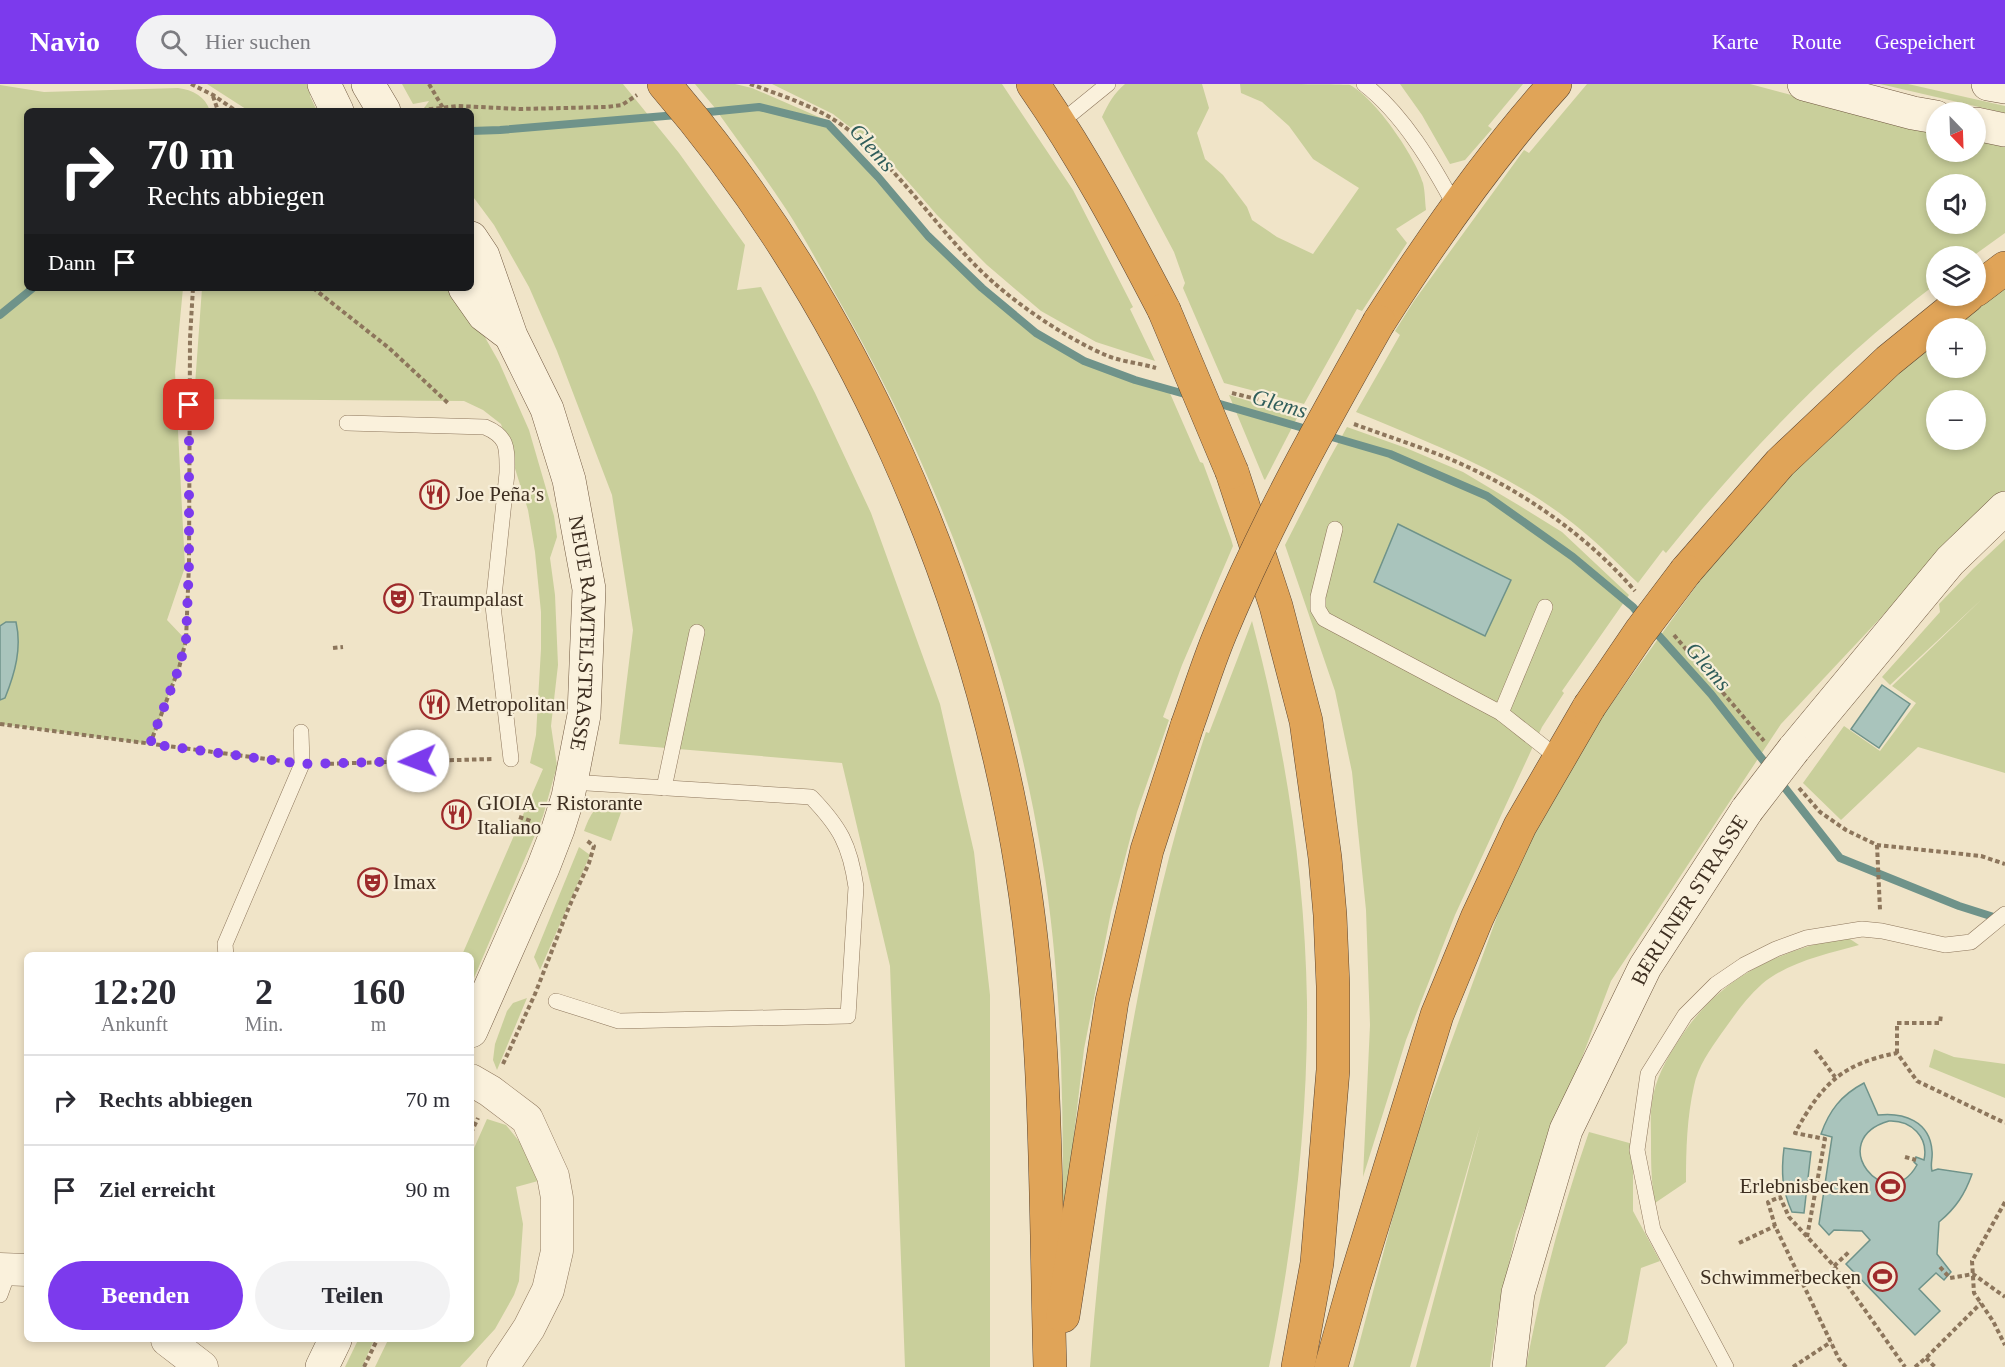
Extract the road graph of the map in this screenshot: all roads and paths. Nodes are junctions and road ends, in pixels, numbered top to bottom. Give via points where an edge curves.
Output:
1 (190, 84) edge
2 (324, 84) edge
3 (429, 84) edge
4 (750, 84) edge
5 (1033, 84) edge
6 (1108, 84) edge
7 (1364, 84) edge
8 (1555, 84) edge
9 (1804, 84) edge
10 (1988, 84) edge
11 (2005, 87) edge
12 (652, 89) edge
13 (213, 95) junction
14 (217, 108) edge
15 (232, 108) edge
16 (336, 108) edge
17 (443, 108) joint
18 (1926, 115) edge
19 (1060, 123) junction
20 (1986, 126) edge
21 (2005, 130) edge
22 (1456, 209) junction
23 (474, 242) edge
24 (2005, 268) edge
25 (1986, 282) edge
26 (193, 291) edge
27 (317, 291) edge
28 (467, 291) edge
29 (1956, 306) edge
30 (511, 336) junction
31 (1151, 367) dead end
32 (1236, 394) dead end
33 (1287, 406) dead end
34 (347, 423) dead end
35 (1352, 423) dead end
36 (485, 427) junction
37 (2005, 508) edge
38 (1335, 528) dead end
39 (1630, 585) dead end
40 (1545, 607) dead end
41 (697, 632) dead end
42 (1672, 633) dead end
43 (343, 647) dead end
44 (333, 648) dead end
45 (1501, 713) junction
46 (0, 724) edge
47 (301, 732) dead end
48 (1760, 735) dead end
49 (150, 744) junction
50 (1558, 758) junction
51 (511, 759) joint
52 (302, 764) junction
53 (571, 783) junction
54 (663, 788) junction
55 (1803, 793) dead end
56 (1877, 844) junction
57 (2005, 864) edge
58 (1880, 903) dead end
59 (2005, 914) edge
60 (226, 952) edge
61 (556, 1001) dead end
62 (1941, 1014) dead end
63 (474, 1024) edge
64 (1815, 1050) dead end
65 (1897, 1053) junction
66 (1835, 1077) junction
67 (474, 1082) edge
68 (2004, 1122) edge
69 (1905, 1157) dead end
70 (1916, 1160) dead end
71 (2005, 1202) edge
72 (1775, 1226) junction
73 (1807, 1237) junction
74 (1740, 1242) dead end
75 (1850, 1251) dead end
76 (1834, 1266) junction
77 (1940, 1267) dead end
78 (1973, 1274) junction
79 (2005, 1297) edge
80 (1981, 1304) junction
81 (170, 1342) edge
82 (334, 1342) edge
83 (376, 1342) edge
84 (1831, 1342) junction
85 (2005, 1345) edge
86 (1926, 1358) junction
87 (202, 1367) edge
88 (322, 1367) edge
89 (364, 1367) edge
90 (503, 1367) edge
91 (1050, 1367) edge
92 (1055, 1367) edge
93 (1298, 1367) edge
94 (1331, 1367) edge
95 (1509, 1367) edge
96 (1726, 1367) edge
97 (1793, 1367) edge
98 (1846, 1367) edge
99 (1905, 1367) edge
100 (1915, 1367) edge
101 (1935, 1367) edge

1 - 13 path
2 - 16 main road
3 - 17 path
4 - 31 path via 826,115 866,145 993,283 1041,318 1108,356
5 - 19 highway
6 - 19 lane
7 - 22 lane via 1414,138
8 - 22 highway
9 - 18 main road
10 - 11 main road
12 - 17 path via 622,105 606,107
12 - 91 highway via 723,158 770,225 839,339 894,448 928,529 974,659 1010,805 1035,978
13 - 14 path
13 - 15 path
19 - 93 highway, bridge via 1164,310 1233,471 1276,606 1306,721 1330,915 1333,1070 1317,1263
20 - 21 main road
22 - 92 highway, bridge via 1379,322 1307,450 1222,628 1187,726 1147,850 1112,1001
23 - 30 main road, NEUE RAMTELSTRASSE via 483,256
24 - 25 highway
26 - 49 path via 186,640
27 - 36 path via 389,348 457,411
28 - 30 main road, NEUE RAMTELSTRASSE via 484,315
29 - 50 highway, bridge via 1888,361 1780,463 1686,571 1640,632
30 - 53 main road, NEUE RAMTELSTRASSE via 547,409 566,470 589,589 584,715
32 - 33 path
34 - 36 lane
35 - 39 path via 1488,477 1541,509 1597,551
36 - 51 lane via 498,432 507,453 493,606
37 - 95 main road, BERLINER STRASSE, bridge via 1950,561 1794,749 1747,810 1645,967 1566,1130 1518,1293
38 - 45 lane via 1318,597 1318,609 1324,619
40 - 45 lane
41 - 54 lane
42 - 48 path
43 - 44 path
45 - 50 lane
46 - 49 path
47 - 52 lane
49 - 52 path
50 - 94 highway via 1520,826 1437,1015
51 - 52 path
52 - 60 lane via 225,944
53 - 54 lane
53 - 63 main road, NEUE RAMTELSTRASSE via 543,868
54 - 61 lane via 811,797 828,815 843,837 856,887 848,1017 619,1021
55 - 56 path via 1820,812 1846,830
56 - 57 path via 1981,856
56 - 58 path
59 - 96 lane via 1971,942 1945,945 1862,929 1806,938 1776,949 1716,984 1685,1016 1648,1074 1636,1150 1653,1230
62 - 65 path via 1940,1023 1897,1023
64 - 66 path
65 - 66 path via 1875,1058
65 - 68 path via 1917,1081
66 - 73 path via 1820,1092 1795,1133 1825,1139
67 - 90 street via 527,1119 553,1176 557,1198 557,1251 548,1290
69 - 70 path
71 - 78 path via 1972,1261
72 - 73 path via 1768,1203 1780,1197 1789,1217
72 - 74 path
72 - 84 path
73 - 76 path
75 - 76 path
76 - 99 path
77 - 78 path via 1950,1278
78 - 79 path
78 - 80 path via 1974,1293
80 - 85 path
80 - 86 path
81 - 87 street
82 - 88 main road
83 - 89 path
84 - 97 path
84 - 98 path
86 - 100 path
86 - 101 path

